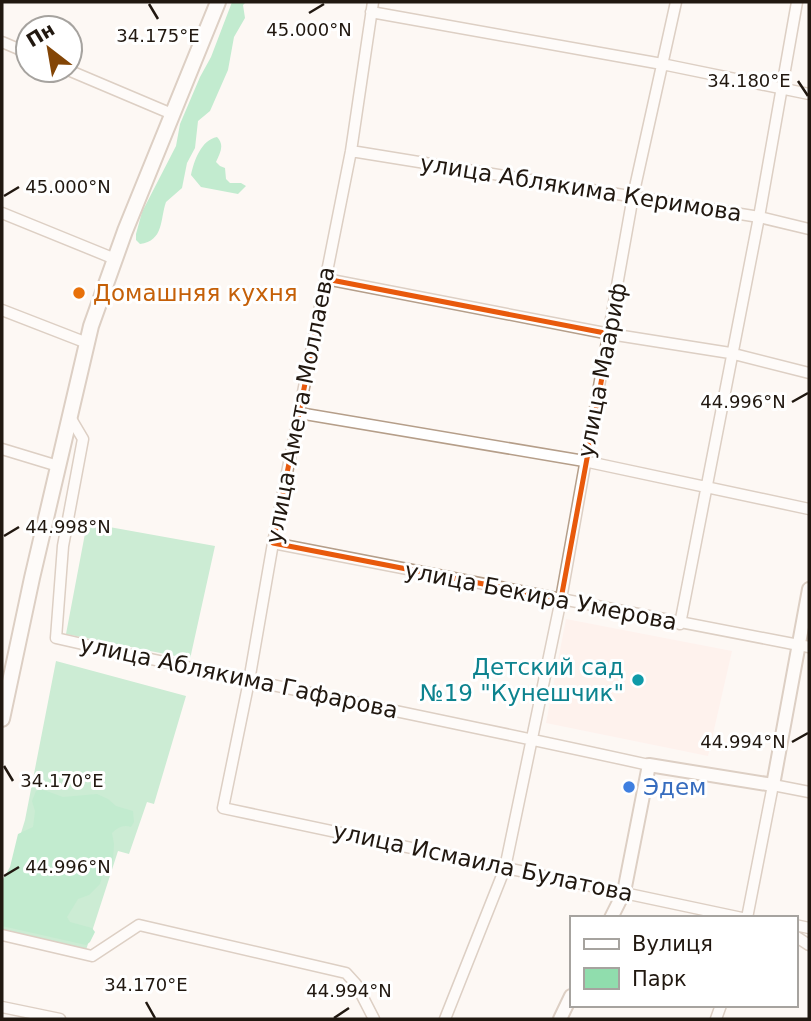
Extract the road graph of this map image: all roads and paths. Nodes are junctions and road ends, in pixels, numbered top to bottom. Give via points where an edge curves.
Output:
1 (218, 2) edge
2 (676, 2) edge
3 (797, 2) edge
4 (372, 7) edge
5 (662, 64) junction
6 (84, 77) edge
7 (781, 88) junction
8 (809, 94) edge
9 (172, 114) junction
10 (351, 151) junction
11 (633, 197) junction
12 (2, 213) edge
13 (758, 217) junction
14 (809, 229) edge
15 (115, 259) junction
16 (326, 279) junction
17 (2, 310) edge
18 (610, 334) junction
19 (87, 343) junction
20 (730, 353) junction
21 (809, 373) edge
22 (299, 413) junction
23 (69, 417) junction
24 (2, 449) edge
25 (584, 461) junction
26 (58, 466) junction
27 (707, 487) junction
28 (809, 509) edge
29 (272, 543) junction
30 (809, 589) edge
31 (561, 599) junction
32 (680, 624) junction
33 (805, 647) edge
34 (248, 681) junction
35 (2, 719) edge
36 (533, 739) junction
37 (649, 765) junction
38 (773, 785) junction
39 (809, 792) edge
40 (223, 808) joint
41 (505, 868) junction
42 (624, 892) junction
43 (612, 916) edge
44 (736, 916) edge
45 (745, 916) edge
46 (2, 936) edge
47 (570, 998) edge
48 (2, 1007) edge
49 (60, 1019) edge
50 (374, 1019) edge
51 (444, 1019) edge
52 (560, 1019) edge

1 - 9 main road
2 - 5 street, улица Маариф
3 - 7 street
4 - 5 street
4 - 10 street, улица Амета Моллаева
5 - 7 street
5 - 11 street, улица Маариф
6 - 9 street
7 - 8 street
7 - 13 street
9 - 15 main road
10 - 11 street, улица Аблякима Керимова
10 - 16 street, улица Амета Моллаева
11 - 13 street, улица Аблякима Керимова
11 - 18 street, улица Маариф
12 - 15 street
13 - 14 street, улица Аблякима Керимова
13 - 20 street
15 - 19 main road
16 - 18 street
16 - 22 street, улица Амета Моллаева
17 - 19 street
18 - 20 street
18 - 25 street, улица Маариф
19 - 23 main road
20 - 21 street
20 - 27 street
22 - 25 street
22 - 29 street, улица Амета Моллаева
23 - 26 main road
23 - 34 street, улица Аблякима Гафарова via 83,439 63,546 56,638
24 - 26 street
25 - 27 street
25 - 31 street, улица Маариф
26 - 35 main road
27 - 28 street
27 - 32 street
29 - 31 street, улица Бекира Умерова
29 - 34 street, улица Амета Моллаева
30 - 33 street
31 - 32 street, улица Бекира Умерова
31 - 36 street, улица Маариф
32 - 33 street, улица Бекира Умерова
33 - 38 street
34 - 36 street, улица Аблякима Гафарова
34 - 40 street, улица Амета Моллаева
36 - 37 street, улица Аблякима Гафарова
36 - 41 street, улица Маариф
37 - 38 street, улица Аблякима Гафарова
37 - 42 street
38 - 39 street, улица Аблякима Гафарова
38 - 45 street
40 - 41 street, улица Исмаила Булатова
41 - 42 street, улица Исмаила Булатова
41 - 51 street, улица Маариф
42 - 43 street
42 - 44 street, улица Исмаила Булатова
46 - 50 street via 92,956 139,925 346,973
47 - 52 street
48 - 49 street

